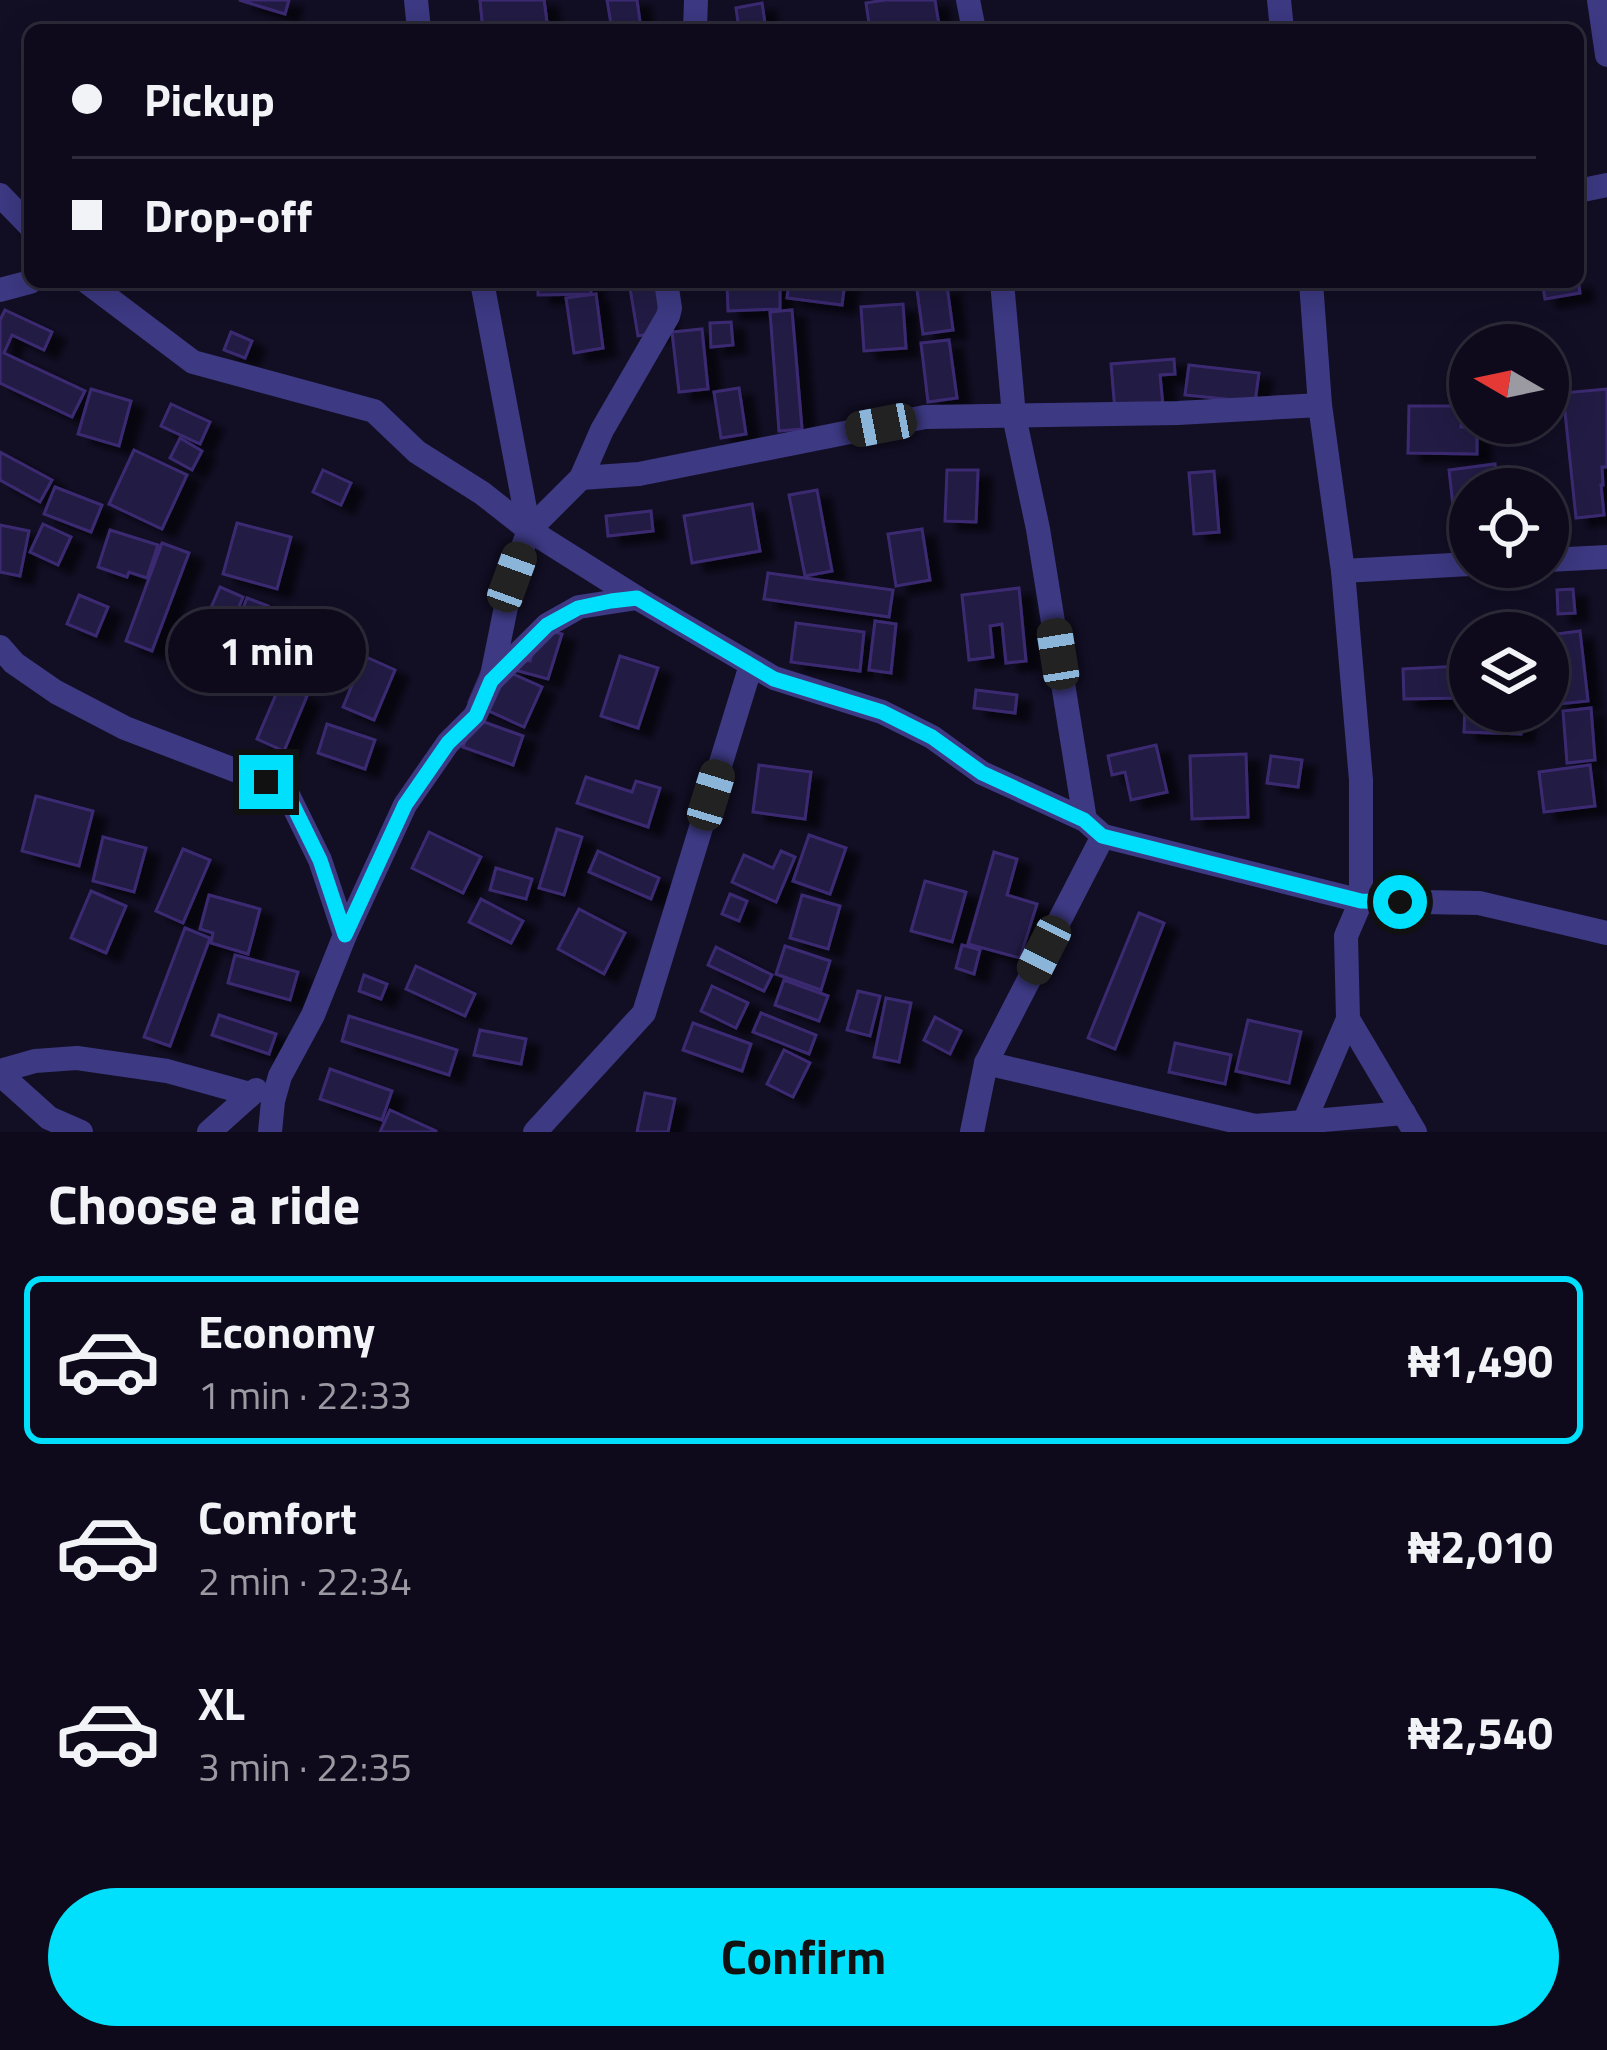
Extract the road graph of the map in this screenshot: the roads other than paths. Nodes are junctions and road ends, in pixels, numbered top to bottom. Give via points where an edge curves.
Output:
1 (1599, 0) edge
2 (1607, 55) edge
3 (0, 194) edge
4 (24, 220) edge
5 (96, 288) edge
6 (483, 288) edge
7 (667, 288) edge
8 (1003, 288) edge
9 (1311, 288) edge
10 (1320, 405) junction
11 (1014, 416) junction
12 (581, 478) junction
13 (529, 530) junction
14 (1607, 557) edge
15 (1569, 559) edge
16 (1449, 565) edge
17 (1343, 571) junction
18 (637, 598) junction
19 (5, 657) edge
20 (751, 665) junction
21 (491, 681) junction
22 (1094, 828) junction
23 (1361, 901) junction
24 (1607, 933) edge
25 (345, 935) junction
26 (1348, 1019) junction
27 (986, 1063) junction
28 (0, 1073) edge
29 (280, 1076) junction
30 (250, 1094) junction
31 (1410, 1122) edge
32 (1302, 1127) edge
33 (81, 1132) edge
34 (209, 1132) edge
35 (270, 1132) edge
36 (535, 1132) edge
37 (972, 1132) edge

1 - 2 street
3 - 4 street
5 - 13 street via 193,362 374,411 417,452
6 - 13 street
7 - 12 street via 668,316
8 - 11 street
9 - 10 street
10 - 11 street
10 - 17 street
11 - 12 street via 925,417 639,474
11 - 22 street
12 - 13 street
13 - 18 street
13 - 21 street
14 - 15 street
16 - 17 street
17 - 23 street via 1361,780
18 - 20 street
18 - 21 street via 578,608 547,625
19 - 25 street via 125,728 289,797
20 - 22 street via 882,712
20 - 36 street via 644,1012
21 - 25 street via 476,716 405,805
22 - 23 street
22 - 27 street
23 - 24 street via 1479,903
23 - 26 street via 1346,936
25 - 29 street
26 - 31 street
26 - 32 street
27 - 32 street via 1255,1126
27 - 37 street
28 - 30 street via 77,1058
28 - 33 street via 49,1118
29 - 30 street
29 - 35 street
30 - 34 street
31 - 32 street

